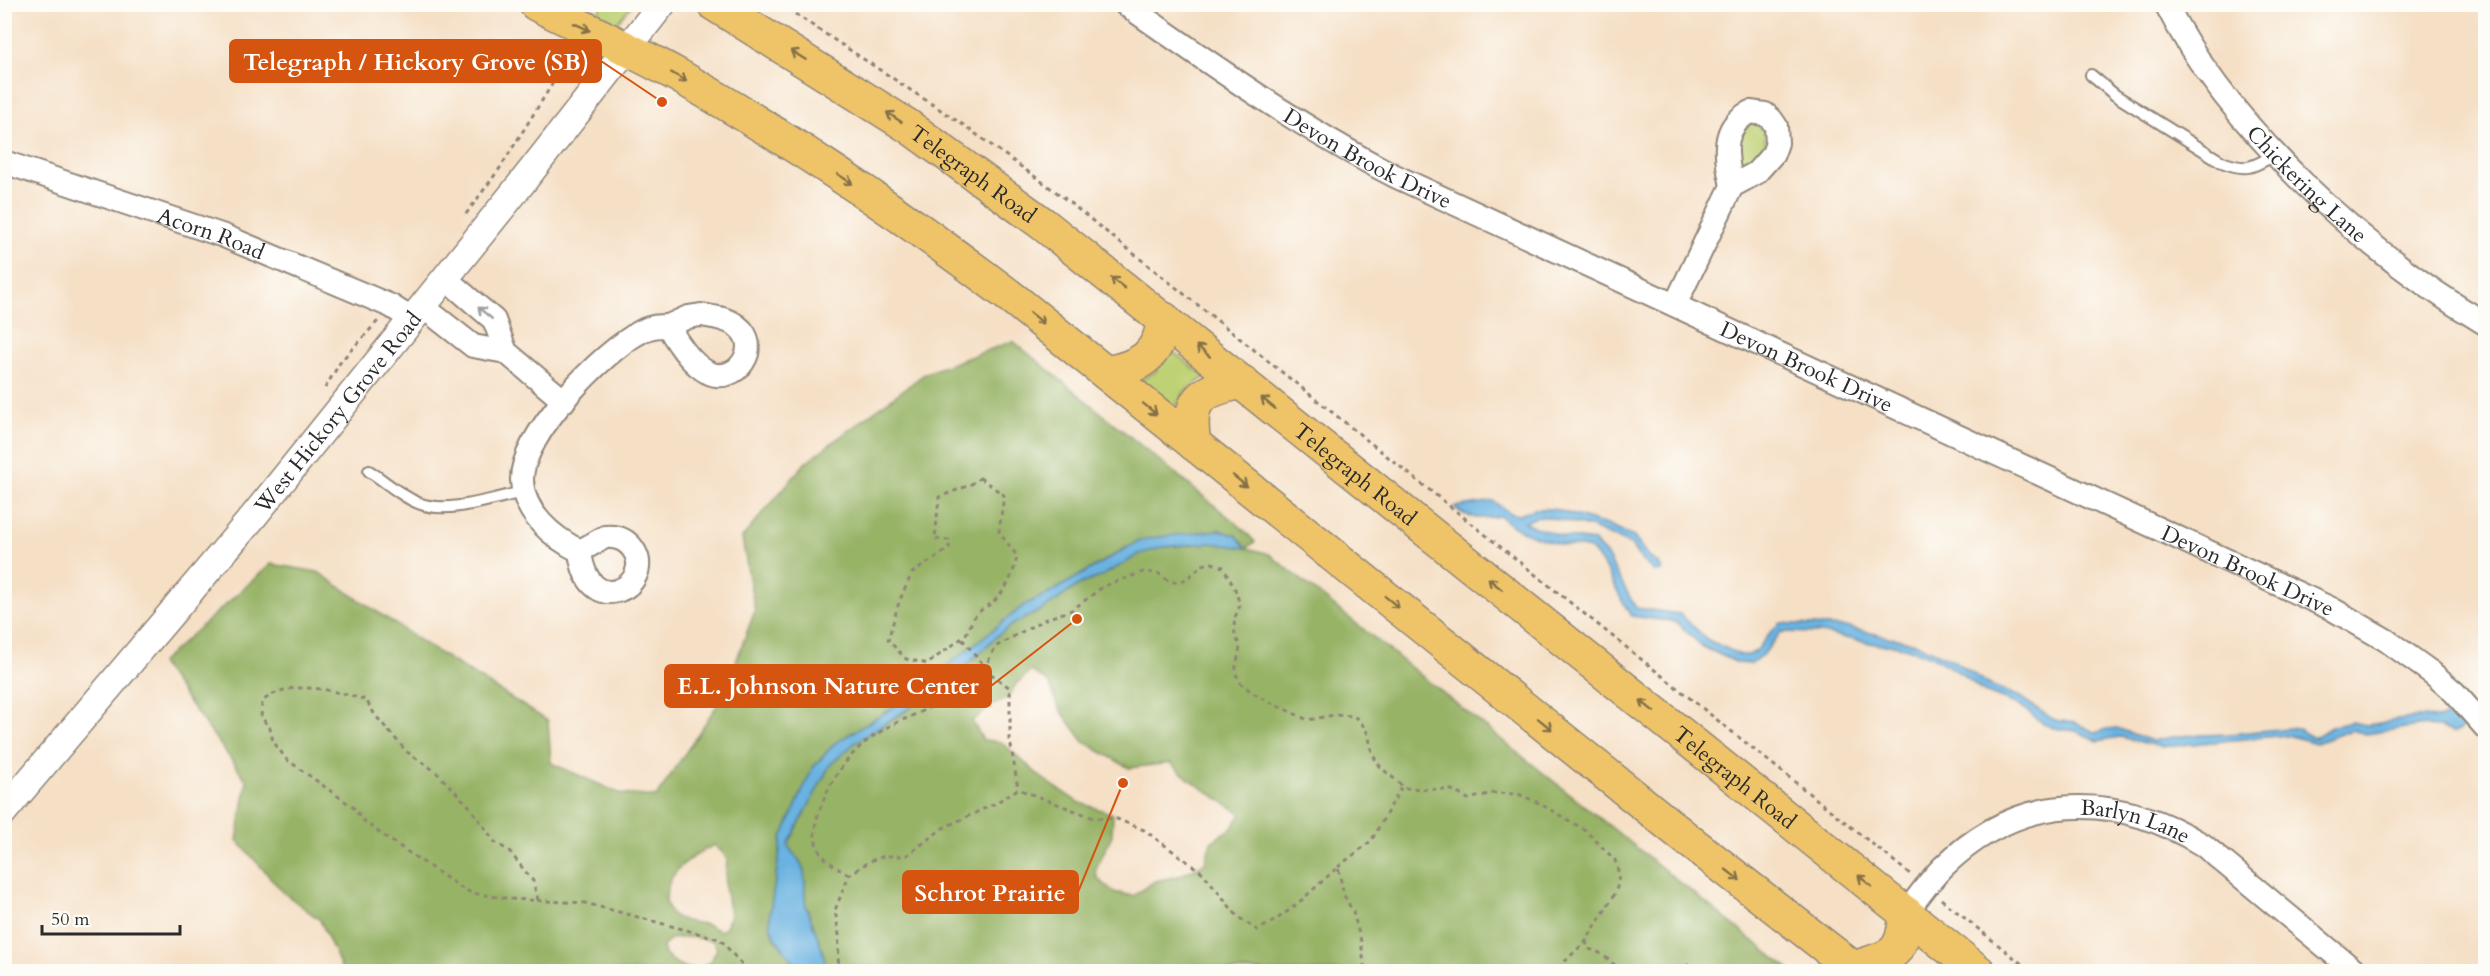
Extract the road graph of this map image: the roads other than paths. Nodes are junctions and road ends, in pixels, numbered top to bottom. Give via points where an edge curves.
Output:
1 (536, 4) edge
2 (662, 4) edge
3 (714, 4) edge
4 (1125, 4) edge
5 (2166, 4) edge
6 (628, 49) junction
7 (2091, 75) dead end
8 (2276, 153) junction
9 (4, 162) edge
10 (1732, 186) dead end
11 (445, 278) junction
12 (1675, 305) junction
13 (417, 313) junction
14 (1164, 319) junction
15 (2486, 324) edge
16 (669, 326) dead end
17 (506, 352) junction
18 (1106, 373) junction
19 (1242, 382) junction
20 (564, 401) junction
21 (1194, 444) junction
22 (369, 471) dead end
23 (523, 492) junction
24 (580, 551) dead end
25 (2486, 728) edge
26 (4, 811) edge
27 (1906, 913) junction
28 (1856, 970) edge
29 (1975, 971) edge
30 (2356, 972) edge

1 -> 6 highway
2 - 6 street, West Hickory Grove Road
14 -> 3 highway, Telegraph Road via 957,160
4 - 12 street, Devon Brook Drive via 1240,85 1357,157
5 - 8 street, Chickering Lane via 2213,82
6 - 11 street, West Hickory Grove Road
6 -> 18 highway via 787,141 868,194 983,276
7 - 8 lane via 2115,95 2222,162 2253,168
8 - 15 street, Chickering Lane via 2360,232 2435,291
9 - 13 street, Acorn Road via 224,236
10 - 12 street
11 - 13 street, West Hickory Grove Road
17 -> 11 street via 494,320
12 - 25 street, Devon Brook Drive via 2349,618 2432,674
13 - 17 street, Acorn Road via 473,346
13 - 26 street, West Hickory Grove Road via 253,517
14 - 18 highway via 1162,333 1147,358 1135,366
19 -> 14 highway, Telegraph Road
16 - 20 street via 642,330 620,345
17 - 20 street
18 -> 21 highway
19 - 21 highway via 1218,387 1201,398 1190,419
27 -> 19 highway, Telegraph Road
20 - 23 street via 526,458
21 -> 28 highway
22 - 23 lane via 419,504 434,507
23 - 24 street via 550,532
27 - 28 highway via 1904,937 1892,954
27 - 29 highway, Telegraph Road
27 - 30 street, Barlyn Lane via 1944,866 1992,830 2050,809 2099,807 2153,819 2203,845

